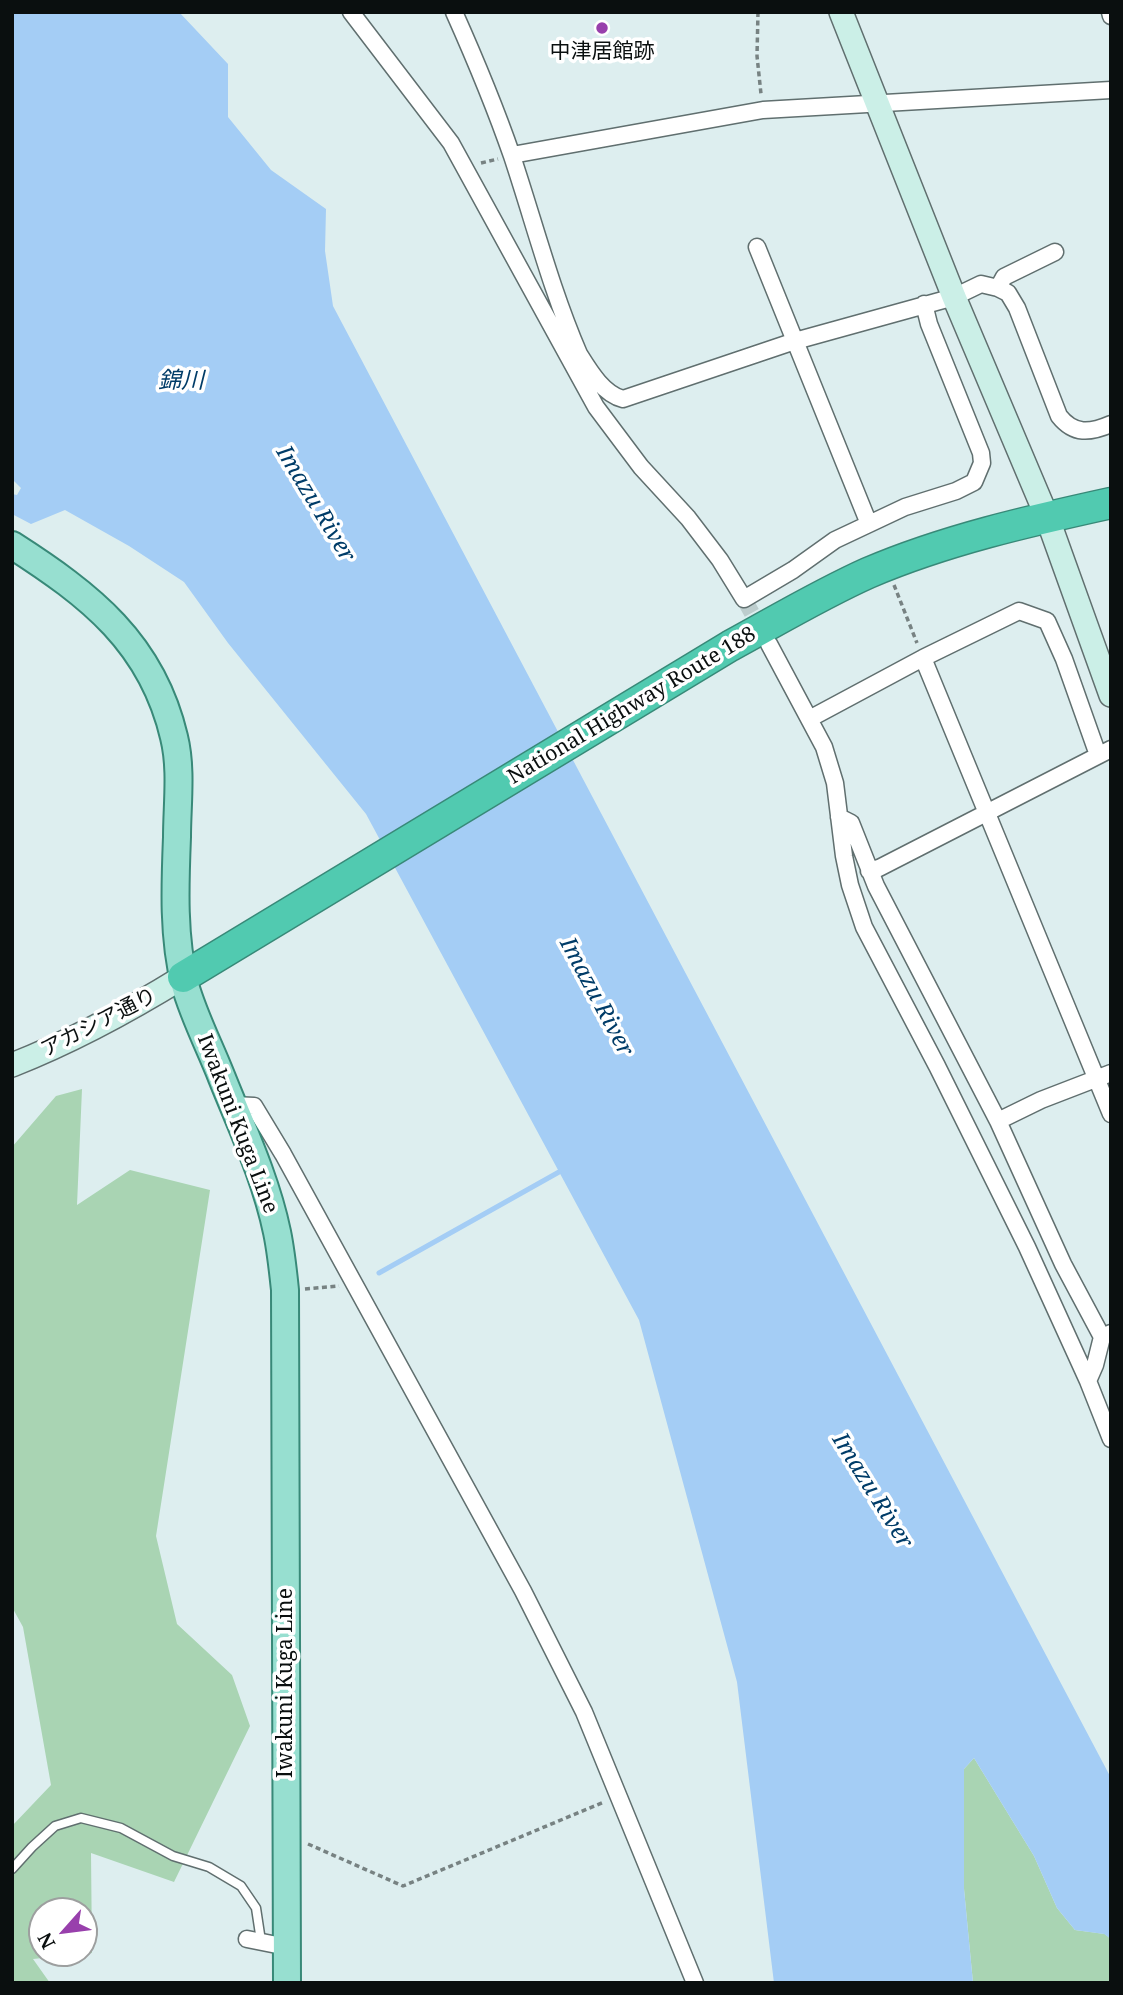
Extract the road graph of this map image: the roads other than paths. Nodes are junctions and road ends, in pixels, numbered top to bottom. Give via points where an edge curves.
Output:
1 (351, 12) edge
2 (454, 12) edge
3 (841, 12) edge
4 (1111, 90) edge
5 (878, 104) junction
6 (512, 156) junction
7 (757, 247) dead end
8 (1055, 252) dead end
9 (998, 288) junction
10 (954, 297) junction
11 (924, 304) junction
12 (795, 341) junction
13 (574, 356) junction
14 (1111, 424) edge
15 (1111, 503) edge
16 (1047, 517) junction
17 (869, 524) junction
18 (12, 545) edge
19 (769, 644) tunnel mouth
20 (923, 658) junction
21 (1111, 695) edge
22 (811, 718) junction
23 (1104, 752) edge
24 (987, 813) junction
25 (839, 817) junction
26 (869, 871) junction
27 (183, 977) junction
28 (12, 1065) edge
29 (1104, 1076) edge
30 (233, 1105) junction
31 (1111, 1114) edge
32 (998, 1121) junction
33 (1106, 1335) edge
34 (1088, 1381) junction
35 (1111, 1439) edge
36 (12, 1869) edge
37 (254, 1940) joint
38 (287, 1947) junction
39 (287, 1983) edge
40 (695, 1983) edge

1 - 13 street via 466,168
2 - 6 street
3 - 5 street
4 - 5 street
5 - 6 street via 763,110
5 - 10 street
6 - 13 street
7 - 12 street
8 - 9 street via 1004,277
9 - 10 street via 981,284
9 - 14 street via 1008,293 1017,308 1059,416 1068,427 1081,432
10 - 11 street
10 - 16 street
11 - 12 street
11 - 17 street via 982,463 974,482
12 - 13 street via 623,399 614,397
12 - 17 street
13 - 17 street via 596,407 615,436 688,518 744,599
15 - 16 highway, National Highway Route 188
16 - 21 street
16 - 27 highway, National Highway Route 188 via 930,549 811,602
18 - 27 main road, Iwakuni Kuga Line via 96,605 122,631 162,700 177,767 175,887
19 - 22 street
20 - 22 street
20 - 23 street via 1019,611 1047,621
20 - 24 street
22 - 25 street via 835,783
23 - 24 street
24 - 26 street
24 - 29 street
25 - 26 street via 851,823
25 - 34 street via 850,885 864,928 1027,1247
26 - 32 street
27 - 28 street, アカシア通り via 63,1045
27 - 30 main road, Iwakuni Kuga Line
29 - 31 street
29 - 32 street
30 - 38 main road, Iwakuni Kuga Line via 277,1231 285,1290
30 - 40 street via 254,1106 523,1591 584,1712
32 - 33 street via 1063,1264
33 - 34 street
34 - 35 street
36 - 37 lane via 55,1826 81,1818 121,1828 241,1886 256,1908
37 - 38 street
38 - 39 main road, Iwakuni Kuga Line

